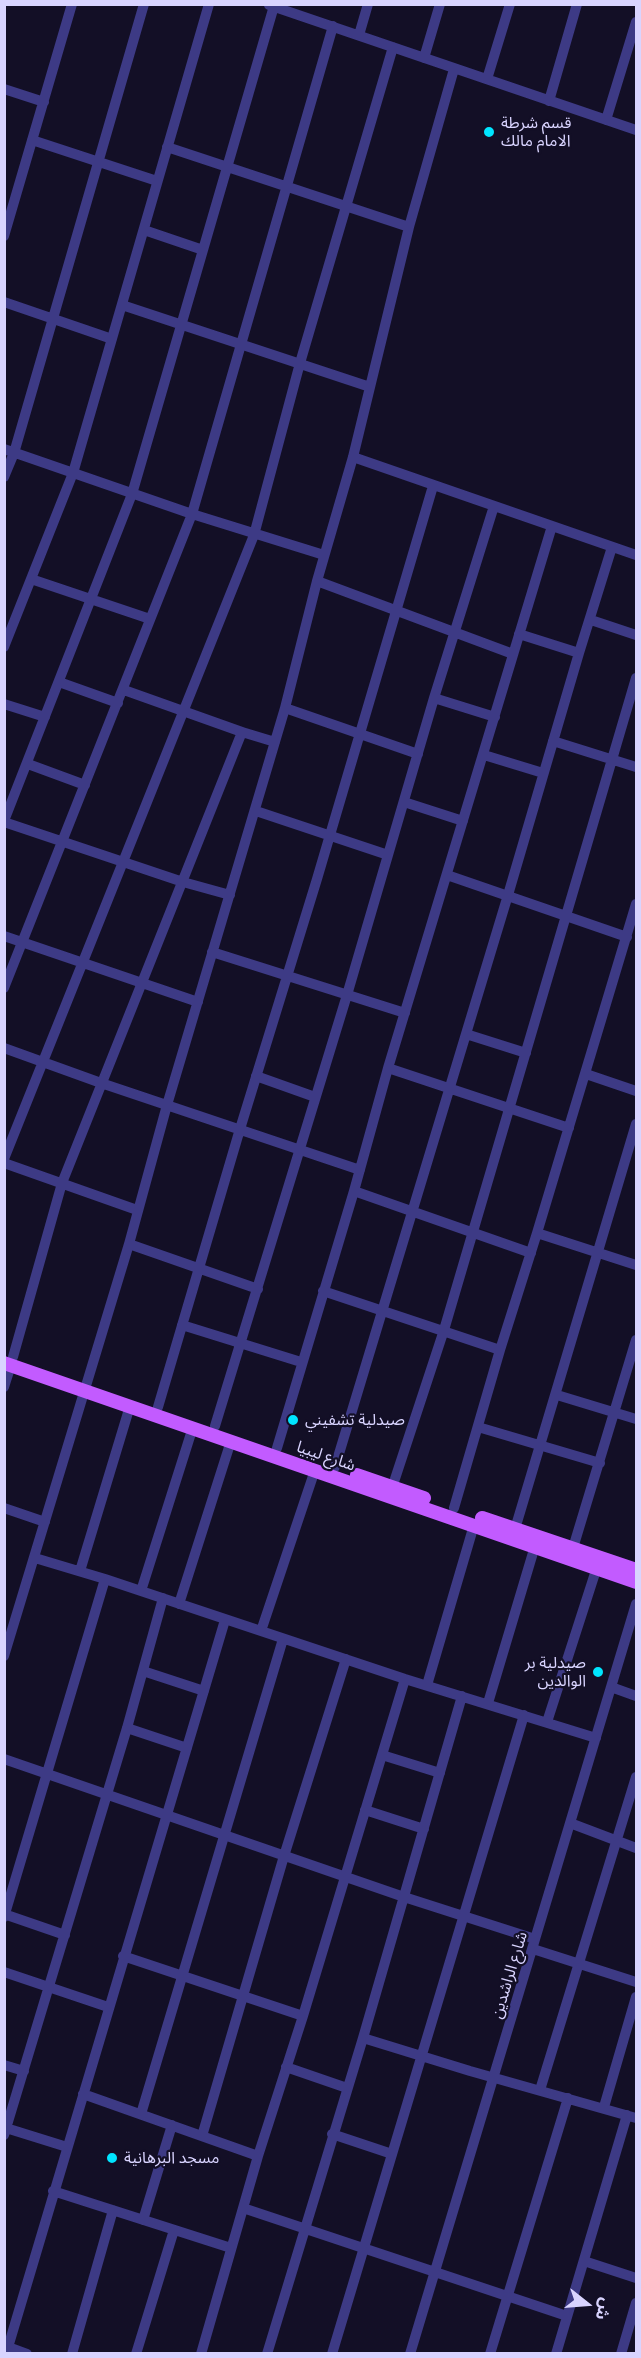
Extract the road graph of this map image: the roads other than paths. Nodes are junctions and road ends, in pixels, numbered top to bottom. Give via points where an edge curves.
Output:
1 (72, 4) edge
2 (144, 4) edge
3 (209, 4) edge
4 (368, 4) edge
5 (440, 4) edge
6 (510, 4) edge
7 (578, 4) edge
8 (272, 5) edge
9 (299, 9) edge
10 (636, 22) edge
11 (333, 26) junction
12 (358, 35) junction
13 (393, 47) junction
14 (424, 58) junction
15 (454, 69) junction
16 (487, 79) junction
17 (4, 89) edge
18 (549, 101) junction
19 (44, 102) junction
20 (606, 120) junction
21 (636, 130) edge
22 (32, 140) junction
23 (167, 147) junction
24 (98, 161) junction
25 (227, 166) junction
26 (157, 181) junction
27 (287, 186) junction
28 (346, 206) junction
29 (409, 227) junction
30 (144, 230) junction
31 (4, 236) edge
32 (203, 250) junction
33 (4, 302) edge
34 (122, 305) junction
35 (52, 318) junction
36 (182, 323) junction
37 (112, 339) junction
38 (241, 343) junction
39 (300, 363) junction
40 (370, 387) junction
41 (9, 451) edge
42 (353, 458) junction
43 (73, 473) junction
44 (4, 477) edge
45 (433, 486) junction
46 (132, 494) junction
47 (494, 506) junction
48 (192, 514) junction
49 (552, 526) junction
50 (254, 535) junction
51 (612, 547) junction
52 (324, 555) junction
53 (636, 555) edge
54 (32, 579) junction
55 (317, 582) junction
56 (91, 600) junction
57 (395, 610) junction
58 (150, 620) junction
59 (591, 620) junction
60 (455, 632) junction
61 (519, 634) junction
62 (636, 635) edge
63 (4, 646) edge
64 (579, 653) junction
65 (513, 654) junction
66 (636, 678) edge
67 (59, 682) junction
68 (124, 690) junction
69 (434, 698) junction
70 (118, 703) junction
71 (4, 704) edge
72 (285, 708) junction
73 (184, 711) junction
74 (45, 717) junction
75 (495, 717) junction
76 (242, 732) junction
77 (359, 733) junction
78 (553, 741) junction
79 (275, 742) junction
80 (418, 754) junction
81 (484, 755) junction
82 (613, 759) junction
83 (28, 764) junction
84 (636, 767) edge
85 (543, 773) junction
86 (85, 785) junction
87 (404, 802) junction
88 (256, 811) junction
89 (463, 821) junction
90 (4, 822) edge
91 (330, 835) junction
92 (63, 843) junction
93 (388, 855) junction
94 (123, 862) junction
95 (447, 875) junction
96 (183, 882) junction
97 (230, 895) junction
98 (508, 895) junction
99 (636, 904) edge
100 (568, 915) junction
101 (4, 936) edge
102 (627, 937) junction
103 (23, 942) junction
104 (212, 952) junction
105 (82, 964) junction
106 (287, 975) junction
107 (142, 985) junction
108 (4, 988) edge
109 (347, 995) junction
110 (198, 1002) junction
111 (405, 1013) junction
112 (466, 1034) junction
113 (4, 1047) edge
114 (526, 1053) junction
115 (43, 1062) junction
116 (388, 1068) junction
117 (586, 1074) junction
118 (256, 1076) junction
119 (101, 1083) junction
120 (449, 1088) junction
121 (636, 1092) edge
122 (315, 1097) junction
123 (167, 1105) junction
124 (509, 1109) junction
125 (636, 1124) edge
126 (569, 1128) junction
127 (240, 1129) junction
128 (299, 1149) junction
129 (4, 1161) edge
130 (360, 1170) junction
131 (62, 1183) junction
132 (354, 1191) junction
133 (138, 1210) junction
134 (413, 1211) junction
135 (472, 1233) junction
136 (537, 1233) junction
137 (129, 1244) junction
138 (597, 1251) junction
139 (531, 1253) junction
140 (636, 1265) edge
141 (199, 1269) junction
142 (258, 1289) junction
143 (323, 1291) junction
144 (383, 1310) junction
145 (182, 1325) junction
146 (444, 1330) junction
147 (636, 1340) edge
148 (242, 1344) junction
149 (500, 1350) junction
150 (8, 1360) edge
151 (301, 1362) junction
152 (86, 1386) junction
153 (4, 1387) edge
154 (557, 1395) junction
155 (130, 1406) junction
156 (158, 1407) junction
157 (615, 1413) junction
158 (636, 1419) edge
159 (216, 1426) junction
160 (193, 1427) junction
161 (478, 1427) junction
162 (231, 1441) junction
163 (541, 1444) junction
164 (277, 1448) junction
165 (600, 1463) junction
166 (335, 1467) junction
167 (315, 1470) junction
168 (391, 1491) junction
169 (434, 1506) junction
170 (4, 1508) edge
171 (454, 1508) junction
172 (45, 1522) junction
173 (474, 1525) junction
174 (515, 1528) junction
175 (535, 1546) junction
176 (573, 1548) junction
177 (35, 1558) junction
178 (597, 1567) junction
179 (636, 1570) edge
180 (80, 1571) junction
181 (105, 1579) junction
182 (636, 1582) edge
183 (141, 1591) junction
184 (163, 1598) junction
185 (179, 1604) junction
186 (636, 1604) edge
187 (225, 1620) junction
188 (261, 1631) junction
189 (284, 1639) junction
190 (4, 1656) edge
191 (346, 1659) junction
192 (143, 1671) junction
193 (405, 1679) junction
194 (427, 1685) junction
195 (611, 1688) junction
196 (204, 1691) junction
197 (462, 1696) junction
198 (636, 1696) edge
199 (488, 1703) junction
200 (524, 1715) junction
201 (547, 1722) junction
202 (127, 1728) junction
203 (596, 1738) junction
204 (187, 1748) junction
205 (382, 1755) junction
206 (4, 1759) edge
207 (440, 1773) junction
208 (48, 1774) junction
209 (636, 1777) edge
210 (107, 1795) junction
211 (365, 1810) junction
212 (166, 1815) junction
213 (570, 1824) junction
214 (424, 1829) junction
215 (226, 1836) junction
216 (617, 1840) junction
217 (636, 1848) edge
218 (284, 1856) junction
219 (344, 1877) junction
220 (404, 1897) junction
221 (5, 1915) edge
222 (463, 1916) junction
223 (65, 1935) junction
224 (534, 1944) junction
225 (123, 1956) junction
226 (580, 1964) junction
227 (4, 1972) edge
228 (183, 1976) junction
229 (636, 1982) edge
230 (49, 1988) junction
231 (243, 1995) junction
232 (636, 1996) edge
233 (108, 2007) junction
234 (303, 2016) junction
235 (633, 2021) edge
236 (363, 2038) junction
237 (422, 2055) junction
238 (4, 2065) edge
239 (286, 2067) junction
240 (24, 2071) junction
241 (494, 2078) junction
242 (347, 2088) junction
243 (540, 2090) junction
244 (83, 2094) junction
245 (568, 2098) junction
246 (604, 2107) junction
247 (141, 2114) junction
248 (632, 2116) edge
249 (172, 2125) junction
250 (5, 2131) edge
251 (333, 2134) junction
252 (202, 2136) junction
253 (67, 2147) junction
254 (392, 2154) junction
255 (258, 2156) junction
256 (53, 2191) junction
257 (243, 2208) junction
258 (113, 2210) junction
259 (143, 2220) junction
260 (174, 2230) junction
261 (305, 2230) junction
262 (231, 2248) junction
263 (363, 2249) junction
264 (584, 2261) junction
265 (435, 2272) junction
266 (636, 2278) edge
267 (508, 2297) junction
268 (636, 2303) edge
269 (567, 2316) junction
270 (10, 2320) edge
271 (7, 2350) edge
272 (27, 2354) edge
273 (72, 2354) edge
274 (136, 2354) edge
275 (201, 2354) edge
276 (267, 2354) edge
277 (332, 2354) edge
278 (410, 2354) edge
279 (490, 2354) edge
280 (556, 2354) edge
281 (621, 2354) edge

1 - 19 street
2 - 24 street
3 - 23 street
4 - 12 street
5 - 14 street
6 - 16 street
7 - 18 street
8 - 9 street
8 - 25 street
9 - 11 street
10 - 20 street
11 - 12 street
11 - 27 street
12 - 13 street
13 - 14 street
13 - 28 street
14 - 15 street
15 - 16 street
15 - 29 street
16 - 18 street
17 - 19 street
18 - 20 street
19 - 22 street
20 - 21 street
22 - 24 street
22 - 31 street
23 - 25 street
23 - 26 street
24 - 26 street
24 - 35 street
25 - 27 street
25 - 32 street
26 - 30 street
27 - 28 street
27 - 38 street
28 - 29 street
28 - 39 street
29 - 40 street
30 - 32 street
30 - 34 street
32 - 36 street
33 - 35 street
34 - 36 street
34 - 37 street
35 - 37 street
35 - 41 street
36 - 38 street
36 - 46 street
37 - 43 street
38 - 39 street
38 - 48 street
39 - 40 street
39 - 50 street
40 - 42 street
41 - 43 street
41 - 44 street
42 - 45 street
42 - 52 street
43 - 46 street
43 - 54 street
45 - 47 street
45 - 57 street
46 - 48 street
46 - 56 street
47 - 49 street
47 - 60 street
48 - 50 street
48 - 58 street
49 - 51 street
49 - 61 street
50 - 52 street
50 - 73 street
51 - 53 street
51 - 59 street
52 - 55 street
54 - 56 street
54 - 63 street
55 - 57 street
55 - 72 street
56 - 58 street
56 - 67 street
57 - 60 street
57 - 77 street
58 - 68 street
59 - 62 street
59 - 64 street
60 - 65 street
60 - 69 street
61 - 64 street
61 - 65 street
64 - 78 street
65 - 75 street
66 - 82 street
67 - 70 street
67 - 74 street
68 - 70 street
68 - 73 street
69 - 75 street
69 - 80 street
70 - 86 street
71 - 74 street
72 - 77 street
72 - 79 street
73 - 76 street
73 - 94 street
74 - 83 street
75 - 81 street
76 - 79 street
76 - 96 street
77 - 80 street
77 - 91 street
78 - 82 street
78 - 85 street
79 - 88 street
80 - 87 street
81 - 85 street
81 - 89 street
82 - 84 street
82 - 100 street
83 - 86 street
83 - 90 street
85 - 98 street
86 - 92 street
87 - 89 street
87 - 93 street
88 - 91 street
88 - 97 street
89 - 95 street
90 - 92 street
91 - 93 street
91 - 106 street
92 - 94 street
92 - 103 street
93 - 109 street
94 - 96 street
94 - 105 street
95 - 98 street
95 - 111 street
96 - 97 street
96 - 107 street
97 - 104 street
98 - 100 street
98 - 112 street
99 - 102 street
100 - 102 street
100 - 114 street
101 - 103 street
102 - 117 street
103 - 105 street
103 - 108 street
104 - 106 street
104 - 110 street
105 - 107 street
105 - 115 street
106 - 109 street
106 - 118 street
107 - 110 street
107 - 119 street
109 - 111 street
109 - 122 street
110 - 123 street
111 - 116 street
112 - 114 street
112 - 120 street
113 - 115 street
114 - 124 street
115 - 119 street
115 - 129 street
116 - 120 street
116 - 130 street
117 - 121 street
117 - 126 street
118 - 122 street
118 - 127 street
119 - 123 street
119 - 131 street
120 - 124 street
120 - 134 street
122 - 128 street
123 - 127 street
123 - 133 street
124 - 126 street
124 - 135 street
125 - 138 street
126 - 136 street
127 - 128 street
127 - 141 street
128 - 130 street
128 - 142 street
129 - 131 street
130 - 132 street
131 - 133 street
131 - 150 street
132 - 134 street
132 - 143 street
133 - 137 street
134 - 135 street
134 - 144 street
135 - 139 street
135 - 146 street
136 - 138 street
136 - 139 street
137 - 141 street
137 - 152 street
138 - 140 street
138 - 154 street
139 - 149 street
141 - 142 street
141 - 145 street
142 - 148 street
143 - 144 street
143 - 151 street
144 - 146 street
144 - 166 street
145 - 148 street
145 - 156 street
146 - 149 street
146 - 168 street
147 - 157 street
148 - 151 street
148 - 159 street
149 - 161 street
150 - 152 main road, شارع ليبيا
150 - 153 street
151 - 164 street
152 - 155 main road, شارع ليبيا
152 - 156 main road, شارع ليبيا
152 - 172 street
154 - 157 street
154 - 163 street
155 - 160 main road, شارع ليبيا
155 - 180 street
156 - 159 main road, شارع ليبيا
157 - 158 street
157 - 165 street
159 - 164 main road, شارع ليبيا
160 - 162 main road, شارع ليبيا
160 - 183 street
161 - 163 street
161 - 171 street
162 - 167 main road, شارع ليبيا
162 - 185 street
163 - 165 street
163 - 174 street
164 - 166 main road, شارع ليبيا
165 - 176 street
166 - 168 main road, شارع ليبيا
167 - 168 main road, شارع ليبيا
167 - 188 street
168 - 169 main road, شارع ليبيا
169 - 171 main road, شارع ليبيا
169 - 173 main road, شارع ليبيا
170 - 172 street
171 - 174 main road, شارع ليبيا
172 - 177 street
173 - 175 main road, شارع ليبيا
173 - 194 street
174 - 176 main road, شارع ليبيا
175 - 178 main road, شارع ليبيا
175 - 199 street
176 - 179 main road, شارع ليبيا
177 - 180 street
177 - 190 street
178 - 182 main road, شارع ليبيا
178 - 201 street
180 - 181 street
181 - 183 street
181 - 208 street
183 - 184 street
184 - 185 street
184 - 192 street
185 - 187 street
186 - 195 street, شارع الراشدين
187 - 188 street
187 - 196 street
188 - 189 street
189 - 191 street
189 - 215 street
191 - 193 street
191 - 218 street
192 - 196 street
192 - 202 street
193 - 194 street
193 - 205 street
194 - 197 street
195 - 198 street
195 - 203 street, شارع الراشدين
196 - 204 street
197 - 199 street
197 - 207 street
199 - 200 street
200 - 201 street
200 - 222 street
201 - 203 street
202 - 204 street
202 - 210 street
203 - 213 street, شارع الراشدين
204 - 212 street
205 - 207 street
205 - 211 street
206 - 208 street
207 - 214 street
208 - 210 street
208 - 221 street
209 - 216 street
210 - 212 street
210 - 223 street
211 - 214 street
211 - 219 street
212 - 215 street
212 - 225 street
213 - 216 street
213 - 224 street, شارع الراشدين
214 - 220 street
215 - 218 street
215 - 228 street
216 - 217 street
216 - 226 street
218 - 219 street
218 - 231 street
219 - 220 street
219 - 234 street
220 - 222 street
220 - 236 street
221 - 223 street
222 - 224 street
222 - 237 street
223 - 230 street
224 - 226 street
224 - 241 street, شارع الراشدين
225 - 228 street
225 - 233 street
226 - 229 street
226 - 243 street
227 - 230 street
228 - 231 street
228 - 247 street
230 - 233 street
230 - 240 street
231 - 234 street
231 - 252 street
232 - 235 street
233 - 244 street
234 - 239 street
235 - 246 street
236 - 237 street
236 - 242 street
237 - 241 street
237 - 254 street
238 - 240 street
239 - 242 street
239 - 255 street
240 - 250 street
241 - 243 street
241 - 265 street, شارع الراشدين
242 - 251 street
243 - 245 street
244 - 247 street
244 - 253 street
245 - 246 street
245 - 267 street
246 - 248 street
247 - 249 street
248 - 264 street
249 - 252 street
249 - 259 street
250 - 253 street
251 - 254 street
251 - 261 street
252 - 255 street
253 - 256 street
254 - 263 street
255 - 257 street
256 - 258 street
256 - 270 street
257 - 261 street
257 - 262 street
258 - 259 street
258 - 273 street
259 - 260 street
260 - 262 street
260 - 274 street
261 - 263 street
261 - 276 street
262 - 275 street
263 - 265 street
263 - 277 street
264 - 266 street
264 - 269 street
265 - 267 street
265 - 278 street, شارع الراشدين
267 - 269 street
267 - 279 street
268 - 281 street
269 - 280 street
270 - 271 street
271 - 272 street

